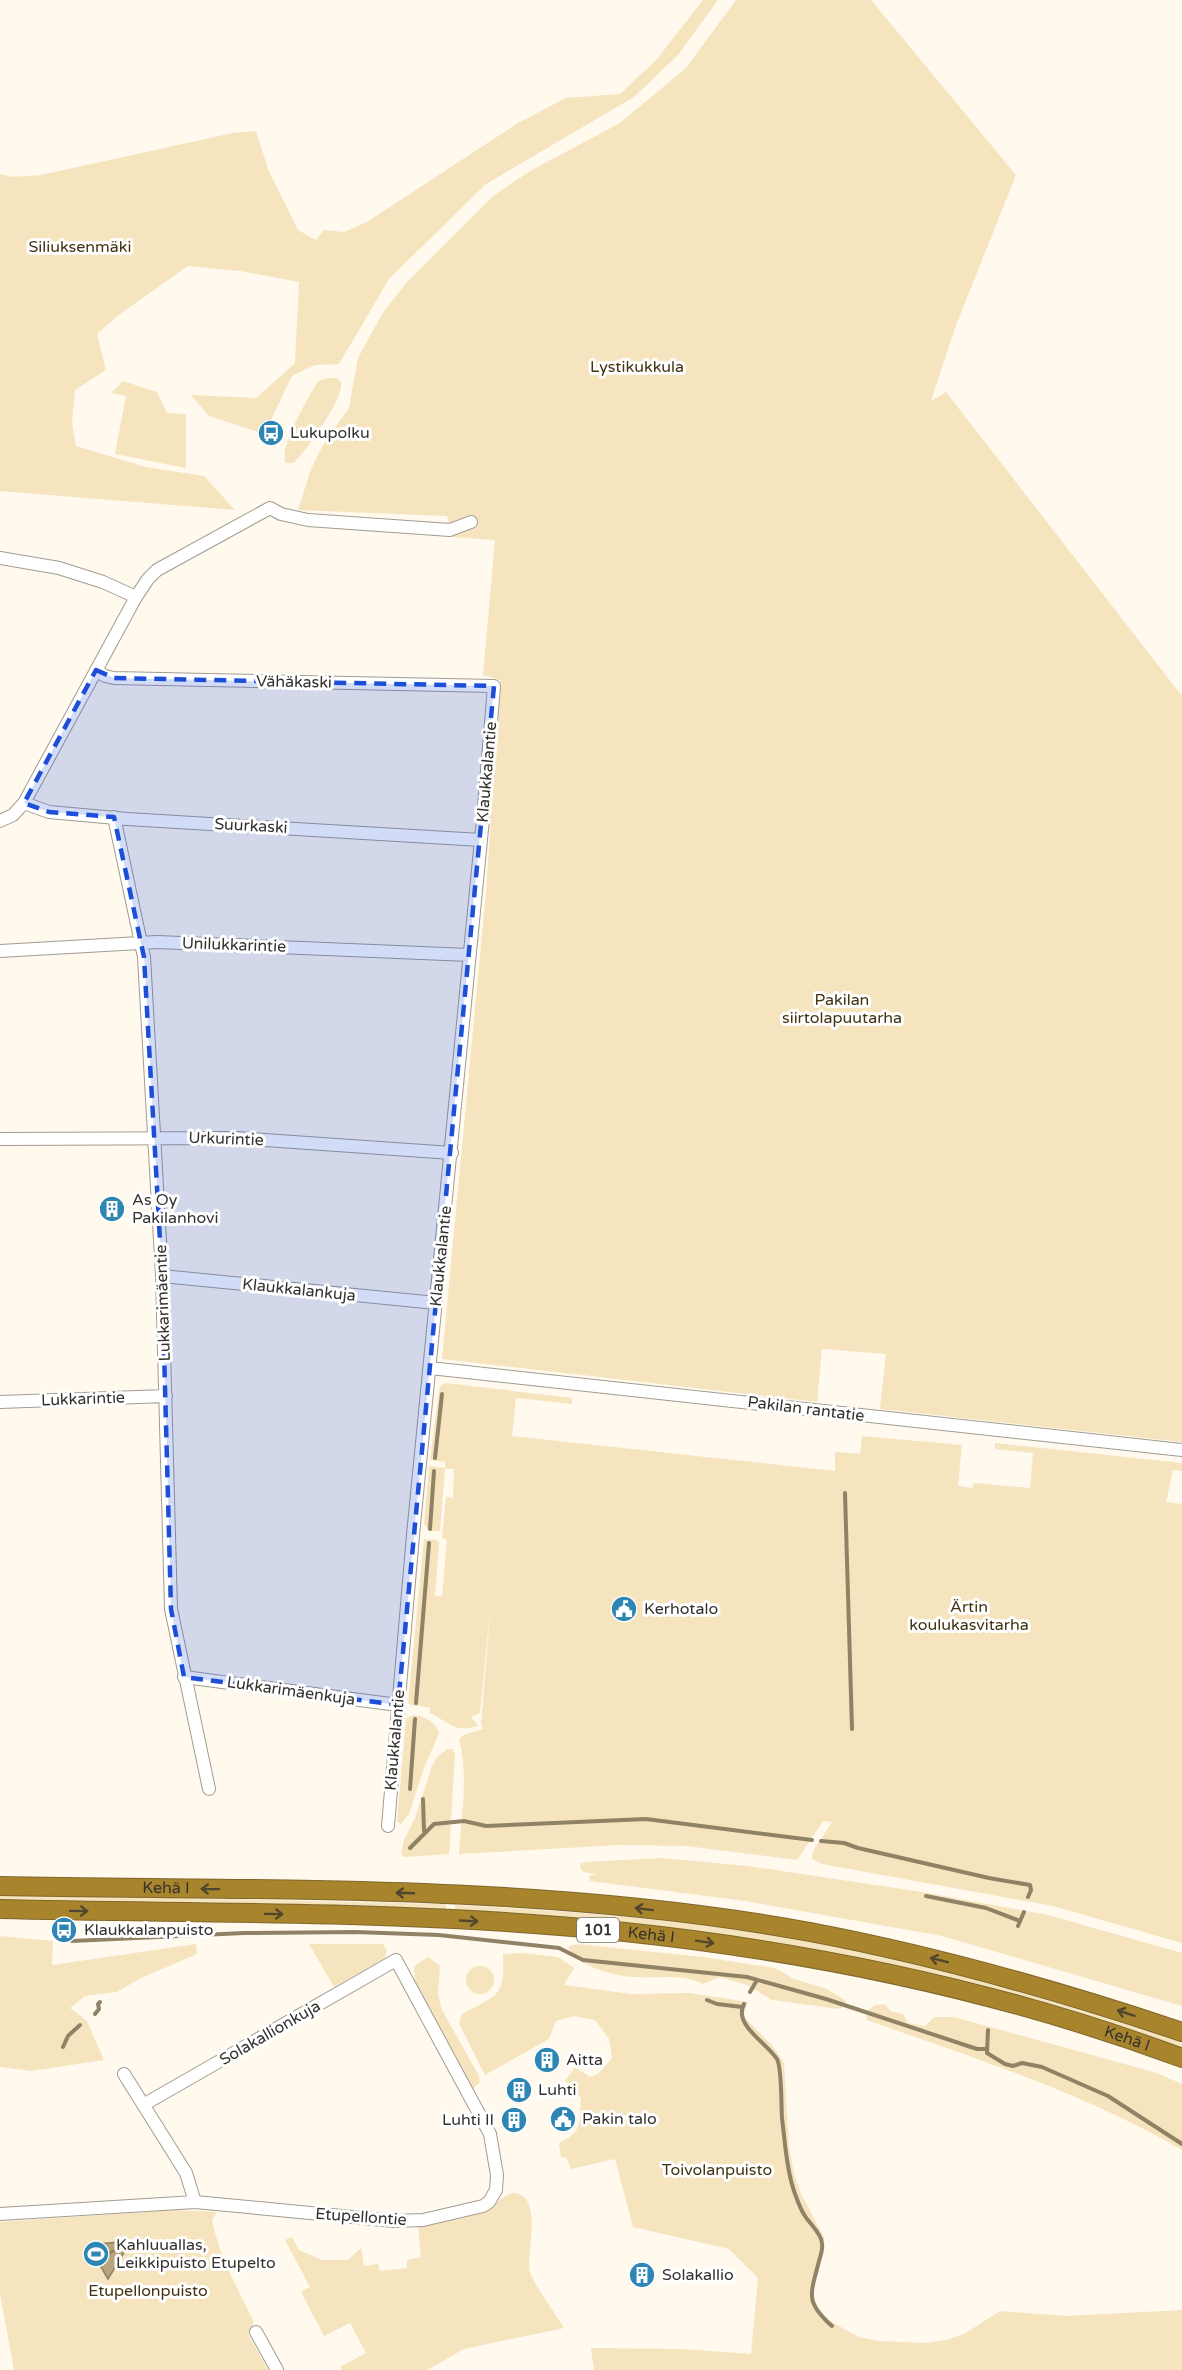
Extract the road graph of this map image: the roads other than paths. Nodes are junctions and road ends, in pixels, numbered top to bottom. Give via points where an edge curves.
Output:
1 (471, 522) dead end
2 (0, 558) edge
3 (136, 597) junction
4 (96, 670) junction
5 (494, 686) joint
6 (24, 803) junction
7 (114, 818) junction
8 (0, 821) edge
9 (481, 840) junction
10 (141, 943) junction
11 (0, 951) edge
12 (469, 955) junction
13 (155, 1137) junction
14 (0, 1139) edge
15 (452, 1153) junction
16 (162, 1276) junction
17 (436, 1303) junction
18 (430, 1368) junction
19 (166, 1396) junction
20 (0, 1402) edge
21 (1182, 1450) edge
22 (184, 1677) junction
23 (398, 1705) junction
24 (209, 1788) dead end
25 (387, 1826) dead end
26 (0, 1886) edge
27 (0, 1909) edge
28 (396, 1960) joint
29 (1182, 2032) edge
30 (1182, 2058) edge
31 (124, 2074) dead end
32 (143, 2104) junction
33 (195, 2202) junction
34 (0, 2214) edge
35 (256, 2332) dead end
36 (277, 2370) edge

1 - 3 street via 450,530 308,520 270,508 157,570
2 - 3 street via 59,568
3 - 4 street
4 - 5 street, Vähäkaski via 114,678
4 - 6 street
5 - 9 street, Klaukkalantie
6 - 7 street, Suurkaski via 49,813
6 - 8 street
7 - 9 street, Suurkaski
7 - 10 street, Lukkarimäentie
9 - 12 street, Klaukkalantie
10 - 11 street, Unilukkarintie
10 - 12 street, Unilukkarintie
10 - 13 street, Lukkarimäentie
12 - 15 street, Klaukkalantie
13 - 14 street, Urkurintie
13 - 15 street, Urkurintie via 236,1138
13 - 16 street, Lukkarimäentie
15 - 17 street, Klaukkalantie
16 - 17 street, Klaukkalankuja
16 - 19 street, Lukkarimäentie
17 - 18 street, Klaukkalantie
18 - 21 street, Pakilan rantatie
18 - 23 street, Klaukkalantie
19 - 20 street, Lukkarintie
19 - 22 street, Lukkarimäentie via 171,1609
22 - 23 street, Lukkarimäenkuja
22 - 24 street, Lukkarimäentie
23 - 25 street, Klaukkalantie
29 -> 26 highway, Kehä I / 101 via 1020,1981 915,1954 809,1932 684,1914 431,1894
27 -> 30 highway, Kehä I / 101 via 439,1919 680,1939 909,1979 1002,2002
28 - 32 street, Solakallionkuja
28 - 33 street, Etupellontie via 490,2134 497,2175 496,2190 489,2202 450,2215 394,2222
31 - 32 street
32 - 33 street via 186,2173
33 - 34 street, Etupellontie
35 - 36 street

